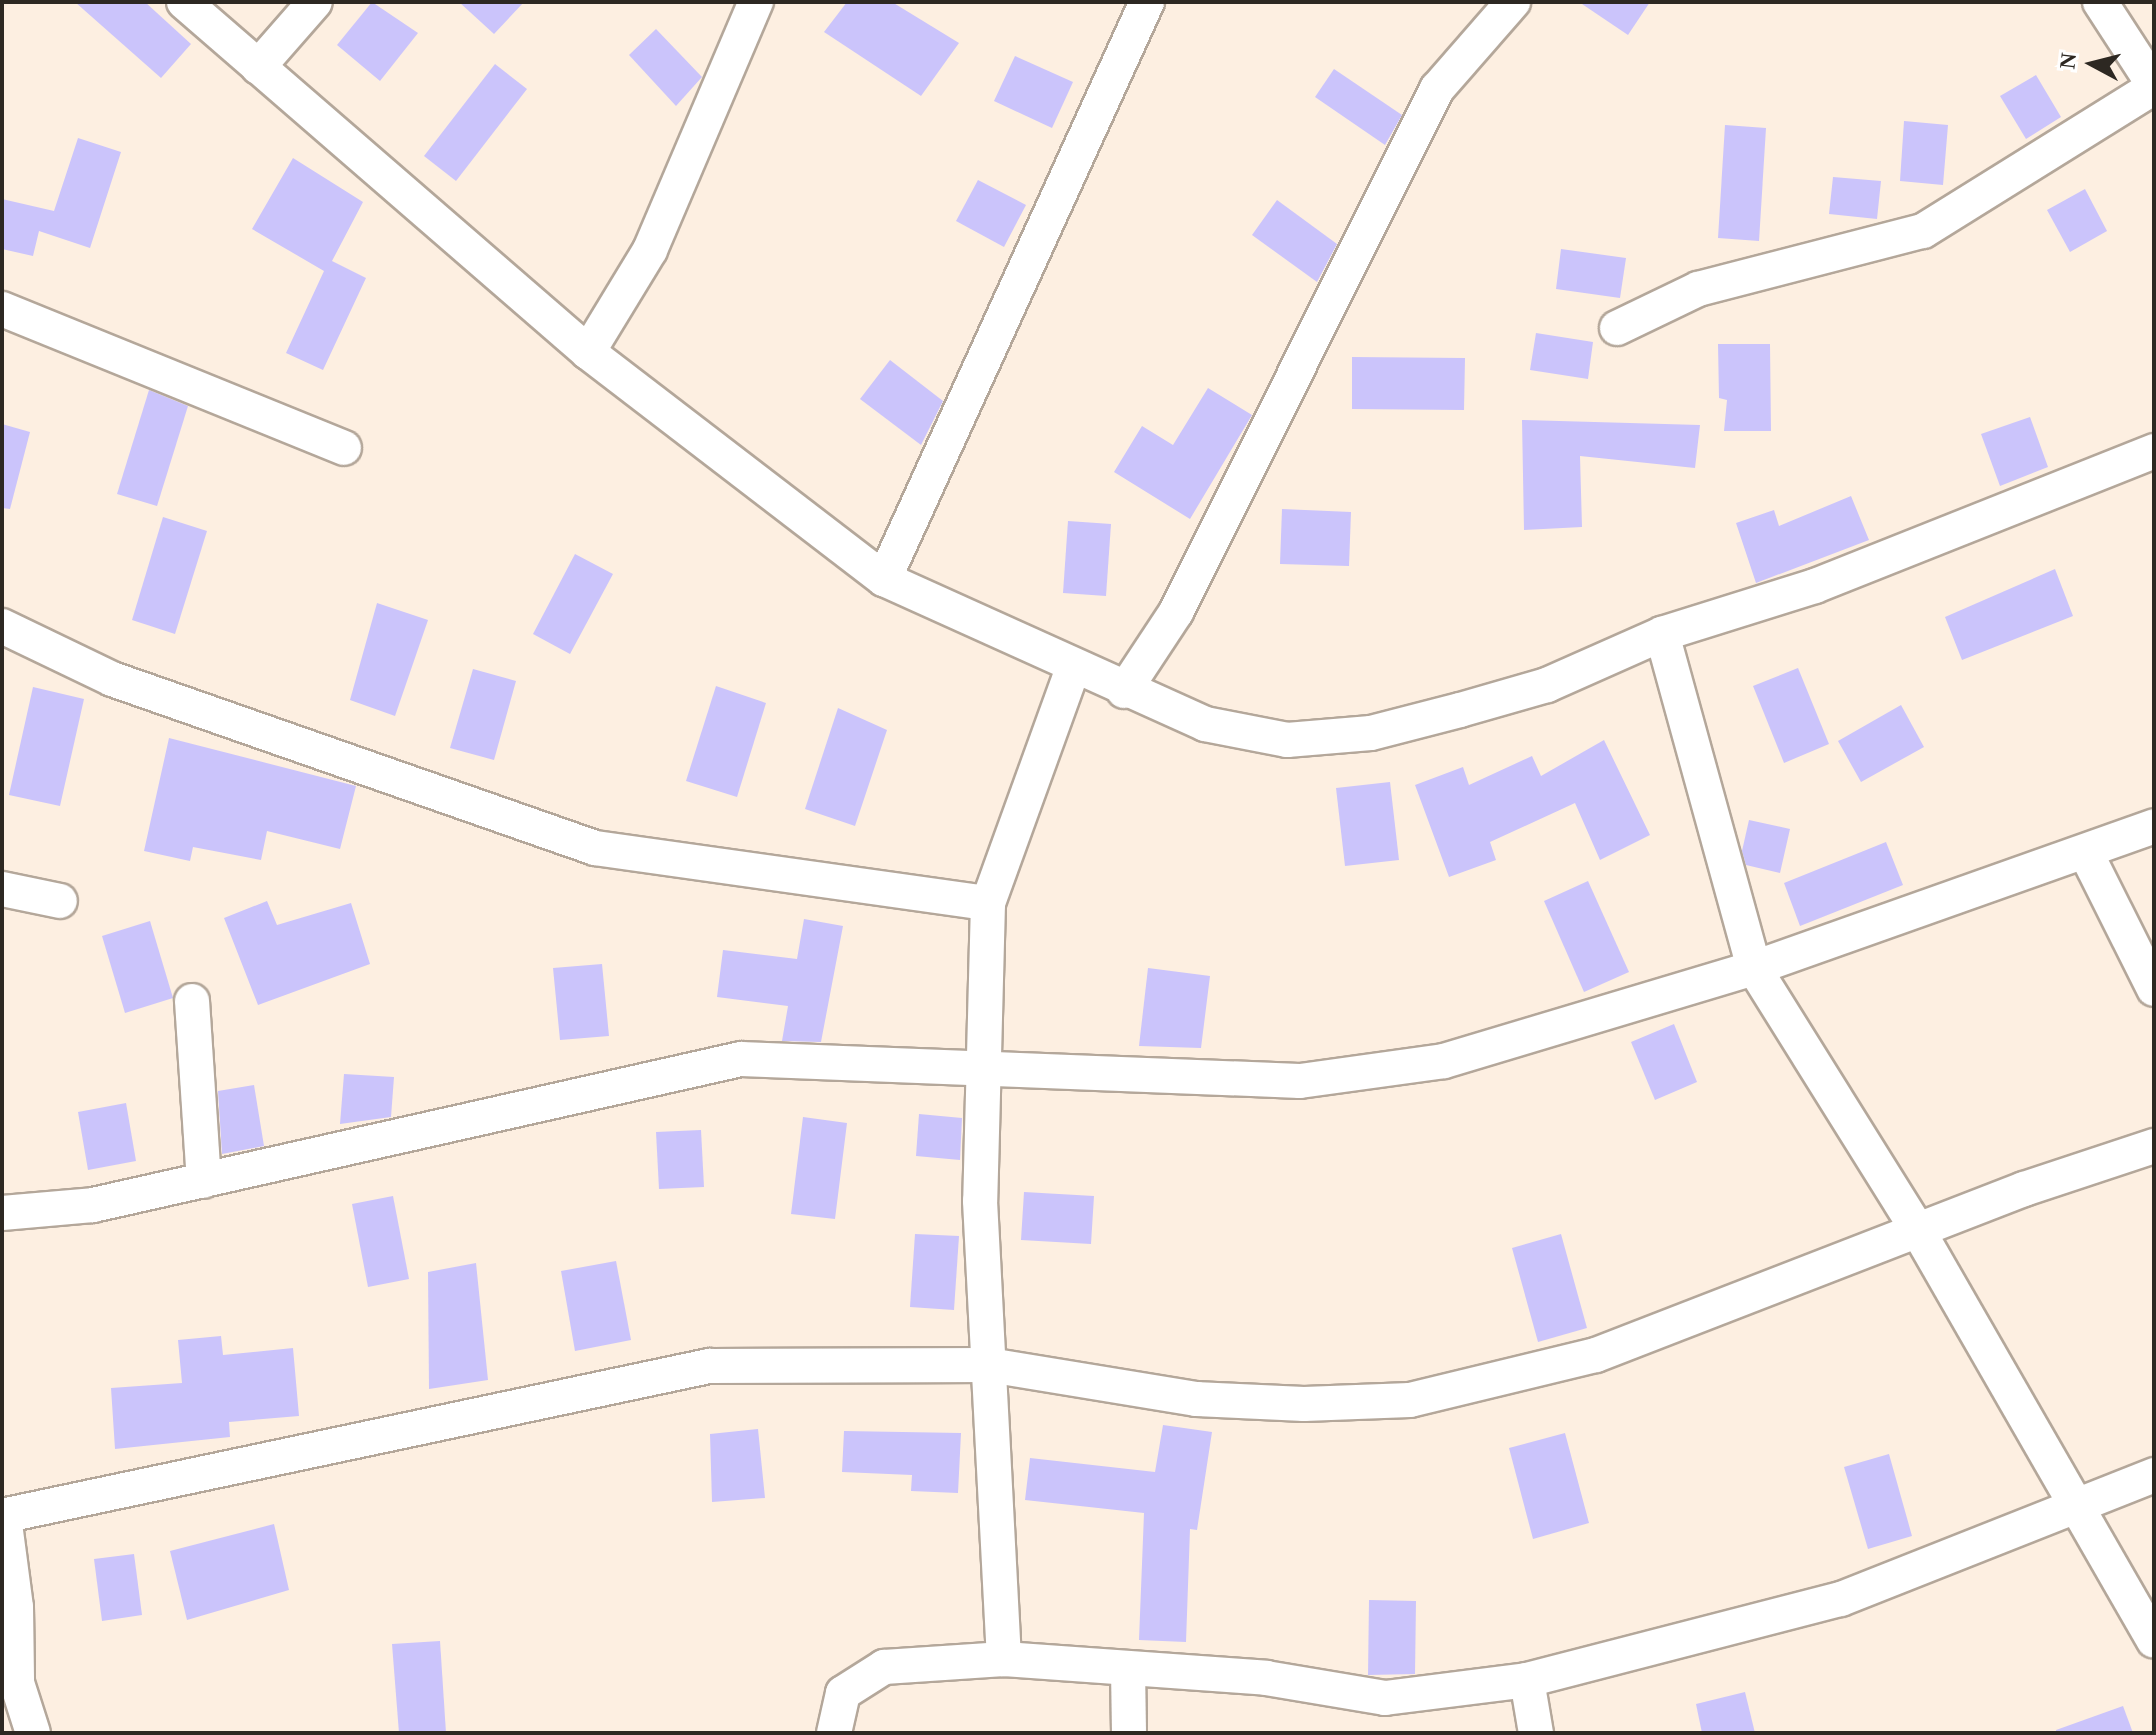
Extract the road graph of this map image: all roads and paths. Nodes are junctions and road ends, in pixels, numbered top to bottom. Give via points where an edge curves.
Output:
1 (184, 2) edge
2 (315, 2) edge
3 (756, 2) edge
4 (1147, 2) edge
5 (1513, 2) edge
6 (2100, 2) edge
7 (258, 67) junction
8 (2154, 86) edge
9 (2, 309) edge
10 (1617, 328) dead end
11 (588, 352) junction
12 (344, 448) dead end
13 (2154, 451) edge
14 (884, 579) junction
15 (2, 626) edge
16 (1662, 634) junction
17 (1074, 666) junction
18 (1124, 691) junction
19 (2154, 826) edge
20 (2086, 853) junction
21 (2, 889) edge
22 (60, 901) dead end
23 (988, 903) junction
24 (1754, 968) junction
25 (2154, 989) edge
26 (192, 1001) dead end
27 (988, 1072) junction
28 (2154, 1146) edge
29 (204, 1181) junction
30 (2, 1213) edge
31 (1920, 1234) junction
32 (989, 1365) junction
33 (2154, 1475) edge
34 (2081, 1507) junction
35 (3, 1516) edge
36 (2154, 1641) edge
37 (1004, 1659) junction
38 (1128, 1669) junction
39 (1527, 1680) junction
40 (33, 1733) edge
41 (834, 1733) edge
42 (1129, 1733) edge
43 (1536, 1733) edge

1 - 7 street
2 - 7 street
3 - 11 street via 650,250
4 - 14 street
5 - 18 street via 1437,89 1182,600
6 - 8 street
7 - 11 street
8 - 10 street via 1923,231 1698,289
9 - 12 street
11 - 14 street
13 - 16 street via 1815,586
14 - 17 street
15 - 23 street via 112,679 595,848
16 - 18 street via 1547,685 1371,733 1287,740 1205,724
16 - 24 street
17 - 18 street
17 - 23 street
19 - 20 street
20 - 24 street
20 - 25 street
21 - 22 street
23 - 27 street
24 - 27 street via 1444,1061 1329,1077
24 - 31 street
26 - 29 street
27 - 29 street via 741,1059
27 - 32 street via 980,1201
28 - 31 street via 2024,1189
29 - 30 street via 93,1205
31 - 32 street via 1596,1355 1410,1400 1304,1404 1196,1399
31 - 34 street
32 - 35 street via 709,1366
32 - 37 street
33 - 34 street
34 - 36 street
34 - 39 street via 1841,1599
35 - 40 street via 16,1607 17,1683
37 - 38 street
37 - 41 street via 884,1667 843,1693
38 - 39 street via 1266,1678 1385,1698
38 - 42 street
39 - 43 street

